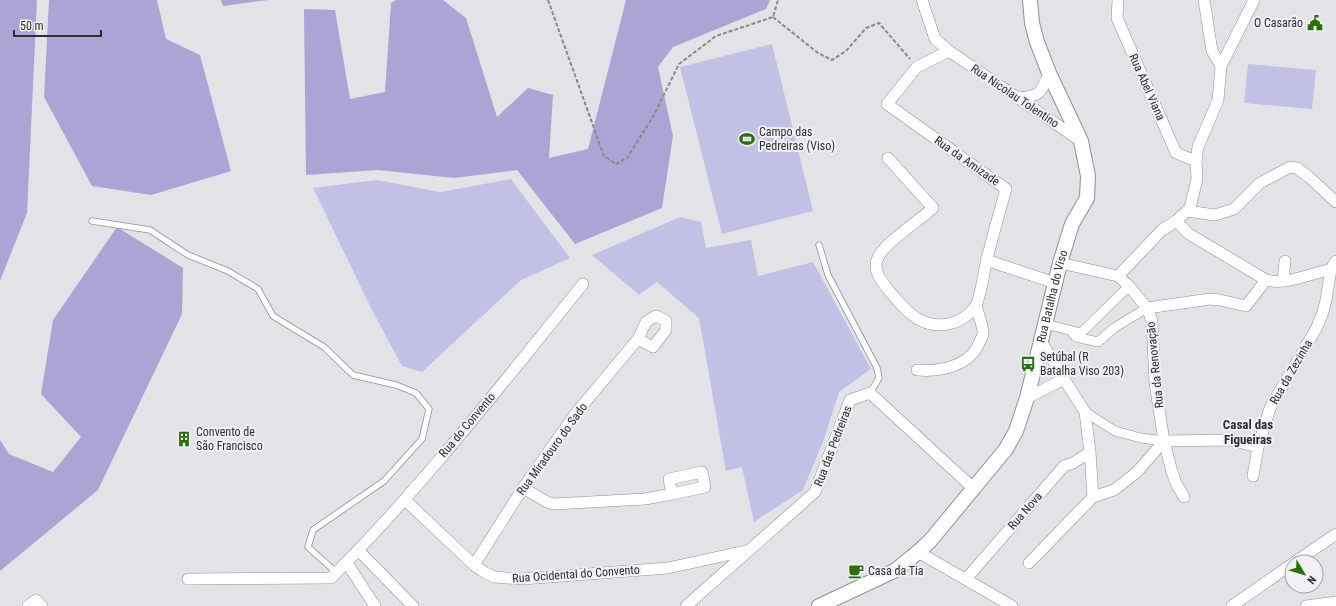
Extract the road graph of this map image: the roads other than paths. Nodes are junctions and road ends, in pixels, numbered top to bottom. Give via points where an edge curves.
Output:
1 (922, 0) edge
2 (1030, 0) edge
3 (1118, 0) edge
4 (1204, 0) edge
5 (1254, 0) edge
6 (949, 51) junction
7 (1221, 66) junction
8 (1049, 73) junction
9 (1018, 98) junction
10 (1081, 141) junction
11 (888, 158) dead end
12 (1196, 161) junction
13 (1336, 202) edge
14 (1187, 211) junction
15 (92, 221) dead end
16 (1176, 221) junction
17 (819, 245) dead end
18 (986, 260) junction
19 (1285, 261) dead end
20 (1060, 263) junction
21 (1334, 266) edge
22 (1118, 276) junction
23 (1266, 280) junction
24 (1283, 281) junction
25 (1055, 283) junction
26 (583, 284) dead end
27 (1129, 286) junction
28 (976, 306) junction
29 (1147, 308) junction
30 (1045, 324) junction
31 (1068, 330) junction
32 (638, 339) dead end
33 (1041, 341) junction
34 (917, 370) dead end
35 (1064, 379) junction
36 (870, 393) junction
37 (1027, 398) junction
38 (1085, 412) junction
39 (1164, 441) junction
40 (1258, 447) junction
41 (1090, 452) junction
42 (1253, 476) dead end
43 (524, 488) junction
44 (973, 488) junction
45 (672, 494) dead end
46 (1093, 497) junction
47 (1184, 497) dead end
48 (405, 500) junction
49 (1336, 534) edge
50 (751, 550) junction
51 (359, 551) junction
52 (918, 552) junction
53 (1307, 554) edge
54 (347, 563) junction
55 (1029, 563) dead end
56 (474, 565) junction
57 (1284, 570) edge
58 (337, 573) junction
59 (188, 579) dead end
60 (966, 580) junction
61 (1336, 602) edge
62 (823, 605) edge
63 (28, 606) edge
64 (42, 606) edge
65 (375, 606) edge
66 (413, 606) edge
67 (686, 606) edge
68 (1012, 606) edge
69 (1232, 606) edge
70 (1306, 606) edge

1 - 6 street, Rua Nicolau Tolentino via 935,39
2 - 8 street, Rua Batalha do Viso via 1032,23
3 - 12 street, Rua Abel Viana via 1117,18 1176,153
4 - 7 street via 1212,51
5 - 7 street
6 - 9 street, Rua Nicolau Tolentino
6 - 18 street, Rua da Amizade via 917,67 887,104 1006,189
7 - 12 street via 1218,100 1198,147
8 - 9 street via 1042,89 1034,96
8 - 10 street, Rua Batalha do Viso
9 - 10 street, Rua Nicolau Tolentino
10 - 20 street, Rua Batalha do Viso via 1088,176 1086,198 1072,224
11 - 28 street via 932,208 887,245 877,259 876,270 882,281 900,304 917,319 932,324 954,324 966,317
12 - 14 street via 1197,178 1190,208
13 - 14 street via 1297,168 1290,167 1260,183 1234,209 1215,215
14 - 16 street
15 - 58 lane via 150,230 188,255 228,271 258,289 273,316 324,347 353,375 396,385 416,393 429,408 422,439 384,481 313,530 308,547
16 - 22 street via 1162,230
16 - 23 street via 1189,234
17 - 36 lane via 828,275 877,368 879,378
18 - 25 street
18 - 28 street
19 - 24 street
20 - 22 street, Rua da Renovação
20 - 25 street, Rua Batalha do Viso
21 - 24 street
21 - 40 street, Rua da Zezinha via 1317,327 1270,408
22 - 27 street, Rua da Renovação
23 - 24 street
23 - 29 street via 1246,306 1210,299
25 - 30 street, Rua Batalha do Viso
26 - 48 street, Rua do Convento
27 - 29 street, Rua da Renovação
27 - 31 street via 1081,333
28 - 34 street via 983,333 978,348 964,361 949,368
29 - 31 street via 1114,328 1098,342 1076,337
29 - 39 street, Rua da Renovação via 1152,321 1155,383
30 - 31 street
30 - 33 street, Rua Batalha do Viso
32 - 43 street, Rua Miradouro do Sado via 576,413
33 - 35 street
33 - 37 street, Rua Batalha do Viso
35 - 37 street
35 - 38 street
36 - 44 street
36 - 50 street, Rua das Pedreiras via 850,400 815,492
37 - 44 street, Rua Batalha do Viso via 1016,431 1006,448
38 - 39 street via 1115,431
38 - 41 street
39 - 40 street via 1230,440
39 - 46 street via 1137,472 1114,490
39 - 47 street, Rua da Renovação via 1174,478
40 - 42 street, Rua da Zezinha
41 - 46 street
41 - 60 street, Rua Nova via 1064,466
43 - 45 street via 553,504 645,499
43 - 56 street, Rua Miradouro do Sado
44 - 52 street, Rua Batalha do Viso
46 - 55 street
48 - 51 street, Rua do Convento
48 - 56 street, Rua Ocidental do Convento
49 - 53 street
50 - 56 street, Rua Ocidental do Convento via 668,568 522,578 494,577
50 - 67 street, Rua das Pedreiras
51 - 54 street, Rua do Convento
51 - 66 street
52 - 60 street
52 - 62 street, Rua Batalha do Viso via 896,570
54 - 58 street, Rua do Convento
54 - 65 street
57 - 69 street
58 - 59 street, Rua do Convento via 331,578
60 - 68 street
61 - 70 street
63 - 64 street via 36,600

